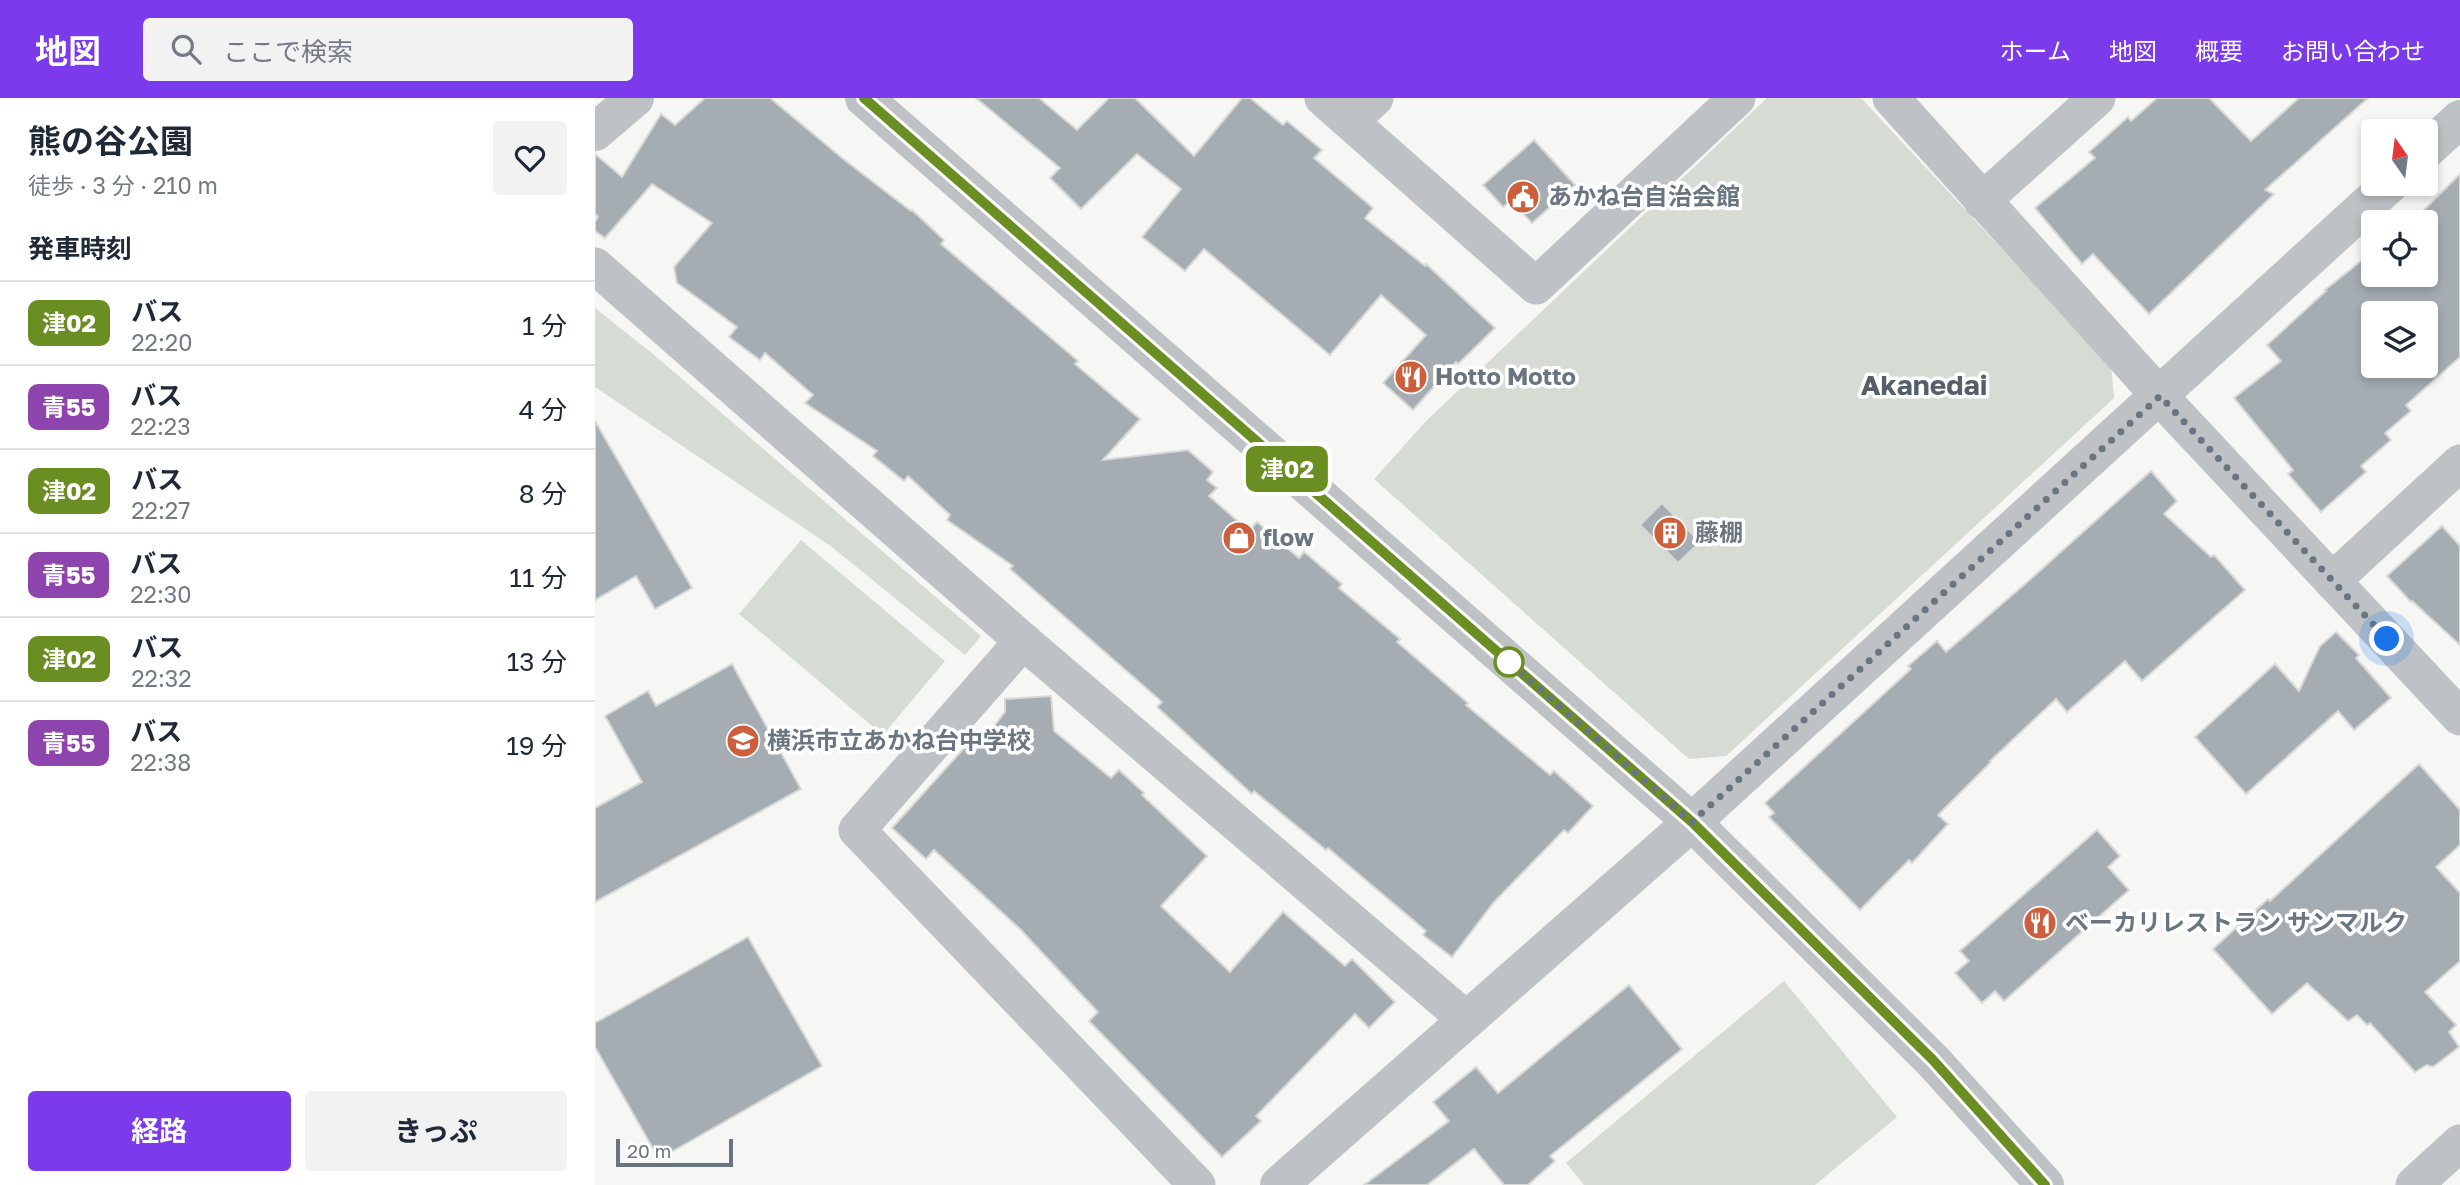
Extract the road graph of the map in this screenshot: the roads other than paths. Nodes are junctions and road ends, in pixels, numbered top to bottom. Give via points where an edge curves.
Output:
1 (635, 98) edge
2 (864, 98) edge
3 (1737, 98) edge
4 (1891, 98) edge
5 (2097, 98) edge
6 (1350, 106) edge
7 (2460, 119) edge
8 (595, 132) edge
9 (2438, 139) edge
10 (2377, 196) edge
11 (1982, 201) junction
12 (595, 266) edge
13 (2160, 396) junction
14 (2460, 463) edge
15 (2332, 580) junction
16 (1023, 641) junction
17 (2460, 717) edge
18 (1692, 822) junction
19 (1467, 1020) junction
20 (2458, 1150) edge
21 (1197, 1185) edge
22 (1279, 1185) edge
23 (2045, 1185) edge
24 (2414, 1185) edge

1 - 8 street
2 - 18 street
3 - 6 street via 1537,286
4 - 11 street
5 - 11 street
7 - 9 street
10 - 13 street
11 - 13 street
12 - 16 street
13 - 15 street
13 - 18 street
14 - 15 street
15 - 17 street
16 - 19 street
16 - 21 street via 857,830
18 - 19 street
18 - 23 street via 1933,1060
19 - 22 street
20 - 24 street

